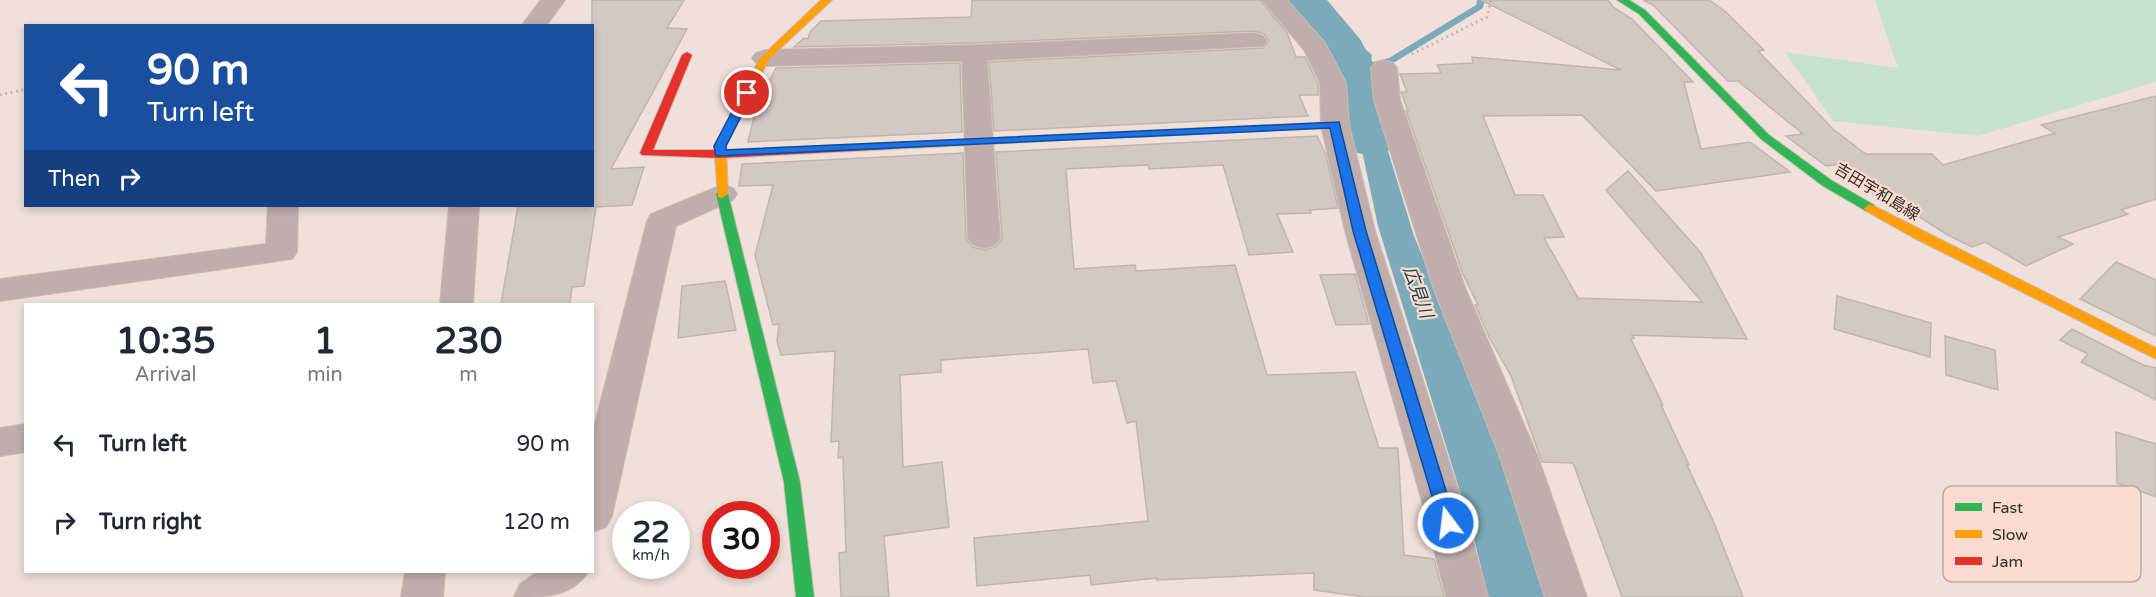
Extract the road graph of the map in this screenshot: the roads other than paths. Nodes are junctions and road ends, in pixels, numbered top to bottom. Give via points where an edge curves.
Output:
1 (553, 0) edge
2 (827, 0) edge
3 (1274, 0) edge
4 (1622, 0) edge
5 (535, 24) edge
6 (1254, 41) dead end
7 (974, 53) junction
8 (687, 56) dead end
9 (765, 58) junction
10 (1384, 68) road end
11 (1335, 125) junction
12 (979, 142) junction
13 (720, 154) junction
14 (722, 194) junction
15 (283, 207) edge
16 (465, 207) edge
17 (984, 238) dead end
18 (0, 290) edge
19 (457, 303) edge
20 (2156, 354) edge
21 (24, 438) edge
22 (0, 442) edge
23 (594, 508) edge
24 (425, 573) edge
25 (566, 573) edge
26 (422, 597) edge
27 (534, 597) edge
28 (805, 597) edge
29 (1467, 597) edge
30 (1566, 597) edge

1 - 5 street
2 - 9 street
3 - 11 street via 1316,48 1325,65 1333,83
4 - 20 street, 吉田宇和島線 via 1641,12 1765,137 1827,183 1918,236
6 - 7 street
7 - 9 street
7 - 12 street
8 - 13 street via 646,153
9 - 13 street via 720,146
10 - 30 street via 1387,100 1450,290 1519,457
11 - 12 street
11 - 29 street via 1360,231 1440,493
12 - 13 street
12 - 17 street
13 - 14 street
14 - 23 street via 662,221
14 - 28 street via 792,482
15 - 18 street via 282,252
16 - 19 street
21 - 22 street
24 - 26 street
25 - 27 street

